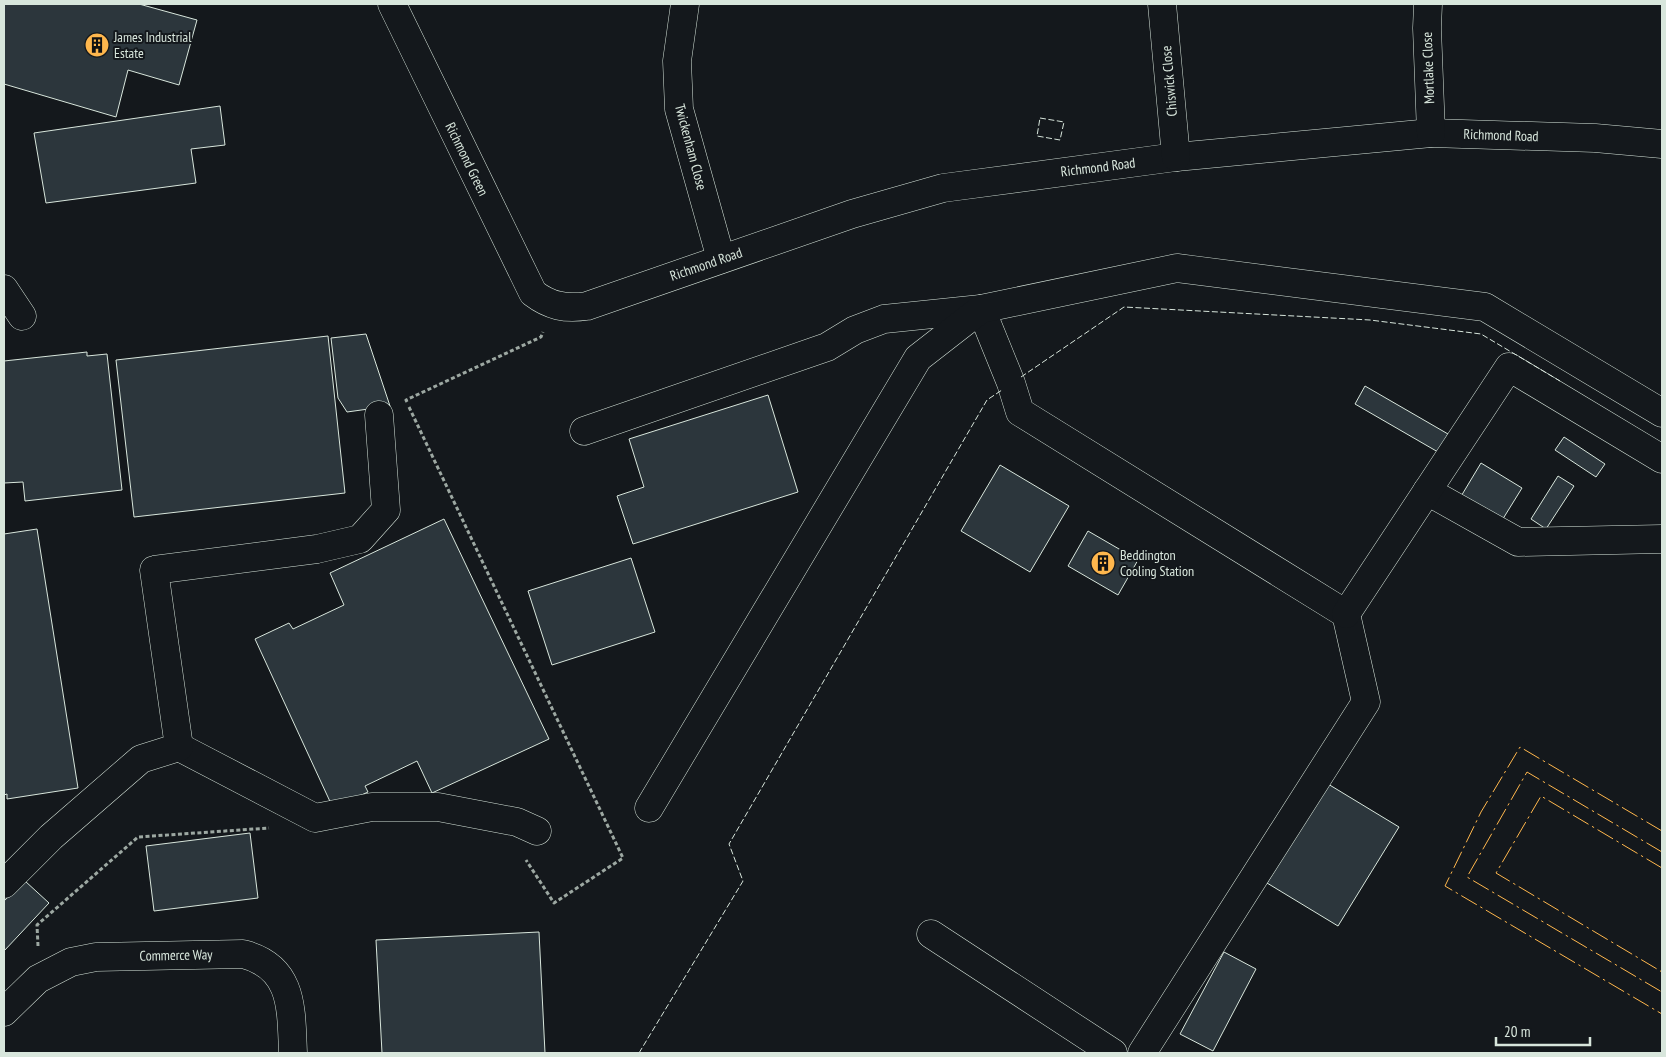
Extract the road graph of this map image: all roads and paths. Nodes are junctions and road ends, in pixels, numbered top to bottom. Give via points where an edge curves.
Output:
1 (392, 4) edge
2 (685, 4) edge
3 (1162, 4) edge
4 (1428, 4) edge
5 (1431, 133) junction
6 (1662, 144) edge
7 (1176, 157) junction
8 (721, 259) junction
9 (4, 289) edge
10 (553, 306) junction
11 (981, 309) junction
12 (22, 316) dead end
13 (1662, 413) edge
14 (379, 415) dead end
15 (584, 431) dead end
16 (1662, 459) edge
17 (1427, 491) junction
18 (1662, 538) edge
19 (1346, 614) junction
20 (179, 747) junction
21 (649, 808) dead end
22 (277, 828) dead end
23 (536, 831) dead end
24 (523, 855) dead end
25 (4, 884) edge
26 (931, 934) dead end
27 (38, 980) junction
28 (4, 1012) edge
29 (293, 1053) edge
30 (1114, 1053) edge
31 (1142, 1053) edge

1 - 10 street, Richmond Green via 533,293
2 - 8 street, Twickenham Close via 677,61 679,110
3 - 7 street, Chiswick Close
4 - 5 street, Mortlake Close via 1426,28
5 - 6 street, Richmond Road
5 - 7 street, Richmond Road
7 - 8 street, Richmond Road via 944,188 852,214
8 - 10 street, Richmond Road via 587,306
9 - 12 street
10 - 24 path via 541,336 406,400 623,858 554,902
11 - 13 street via 1177,268 1485,307
11 - 15 street via 884,319 827,346
11 - 19 street via 1020,412
11 - 21 street via 918,358
14 - 20 street via 386,510 360,539 317,549 154,570
16 - 17 street via 1509,367
17 - 18 street via 1518,542
17 - 19 street
19 - 31 street via 1366,702
20 - 23 street via 315,818 372,807 438,807 517,822
20 - 25 street via 141,758 51,837
22 - 27 path via 138,837 37,925
26 - 30 street
27 - 28 street, Commerce Way
27 - 29 street, Commerce Way via 71,962 96,957 243,954 257,957 270,966 286,988

